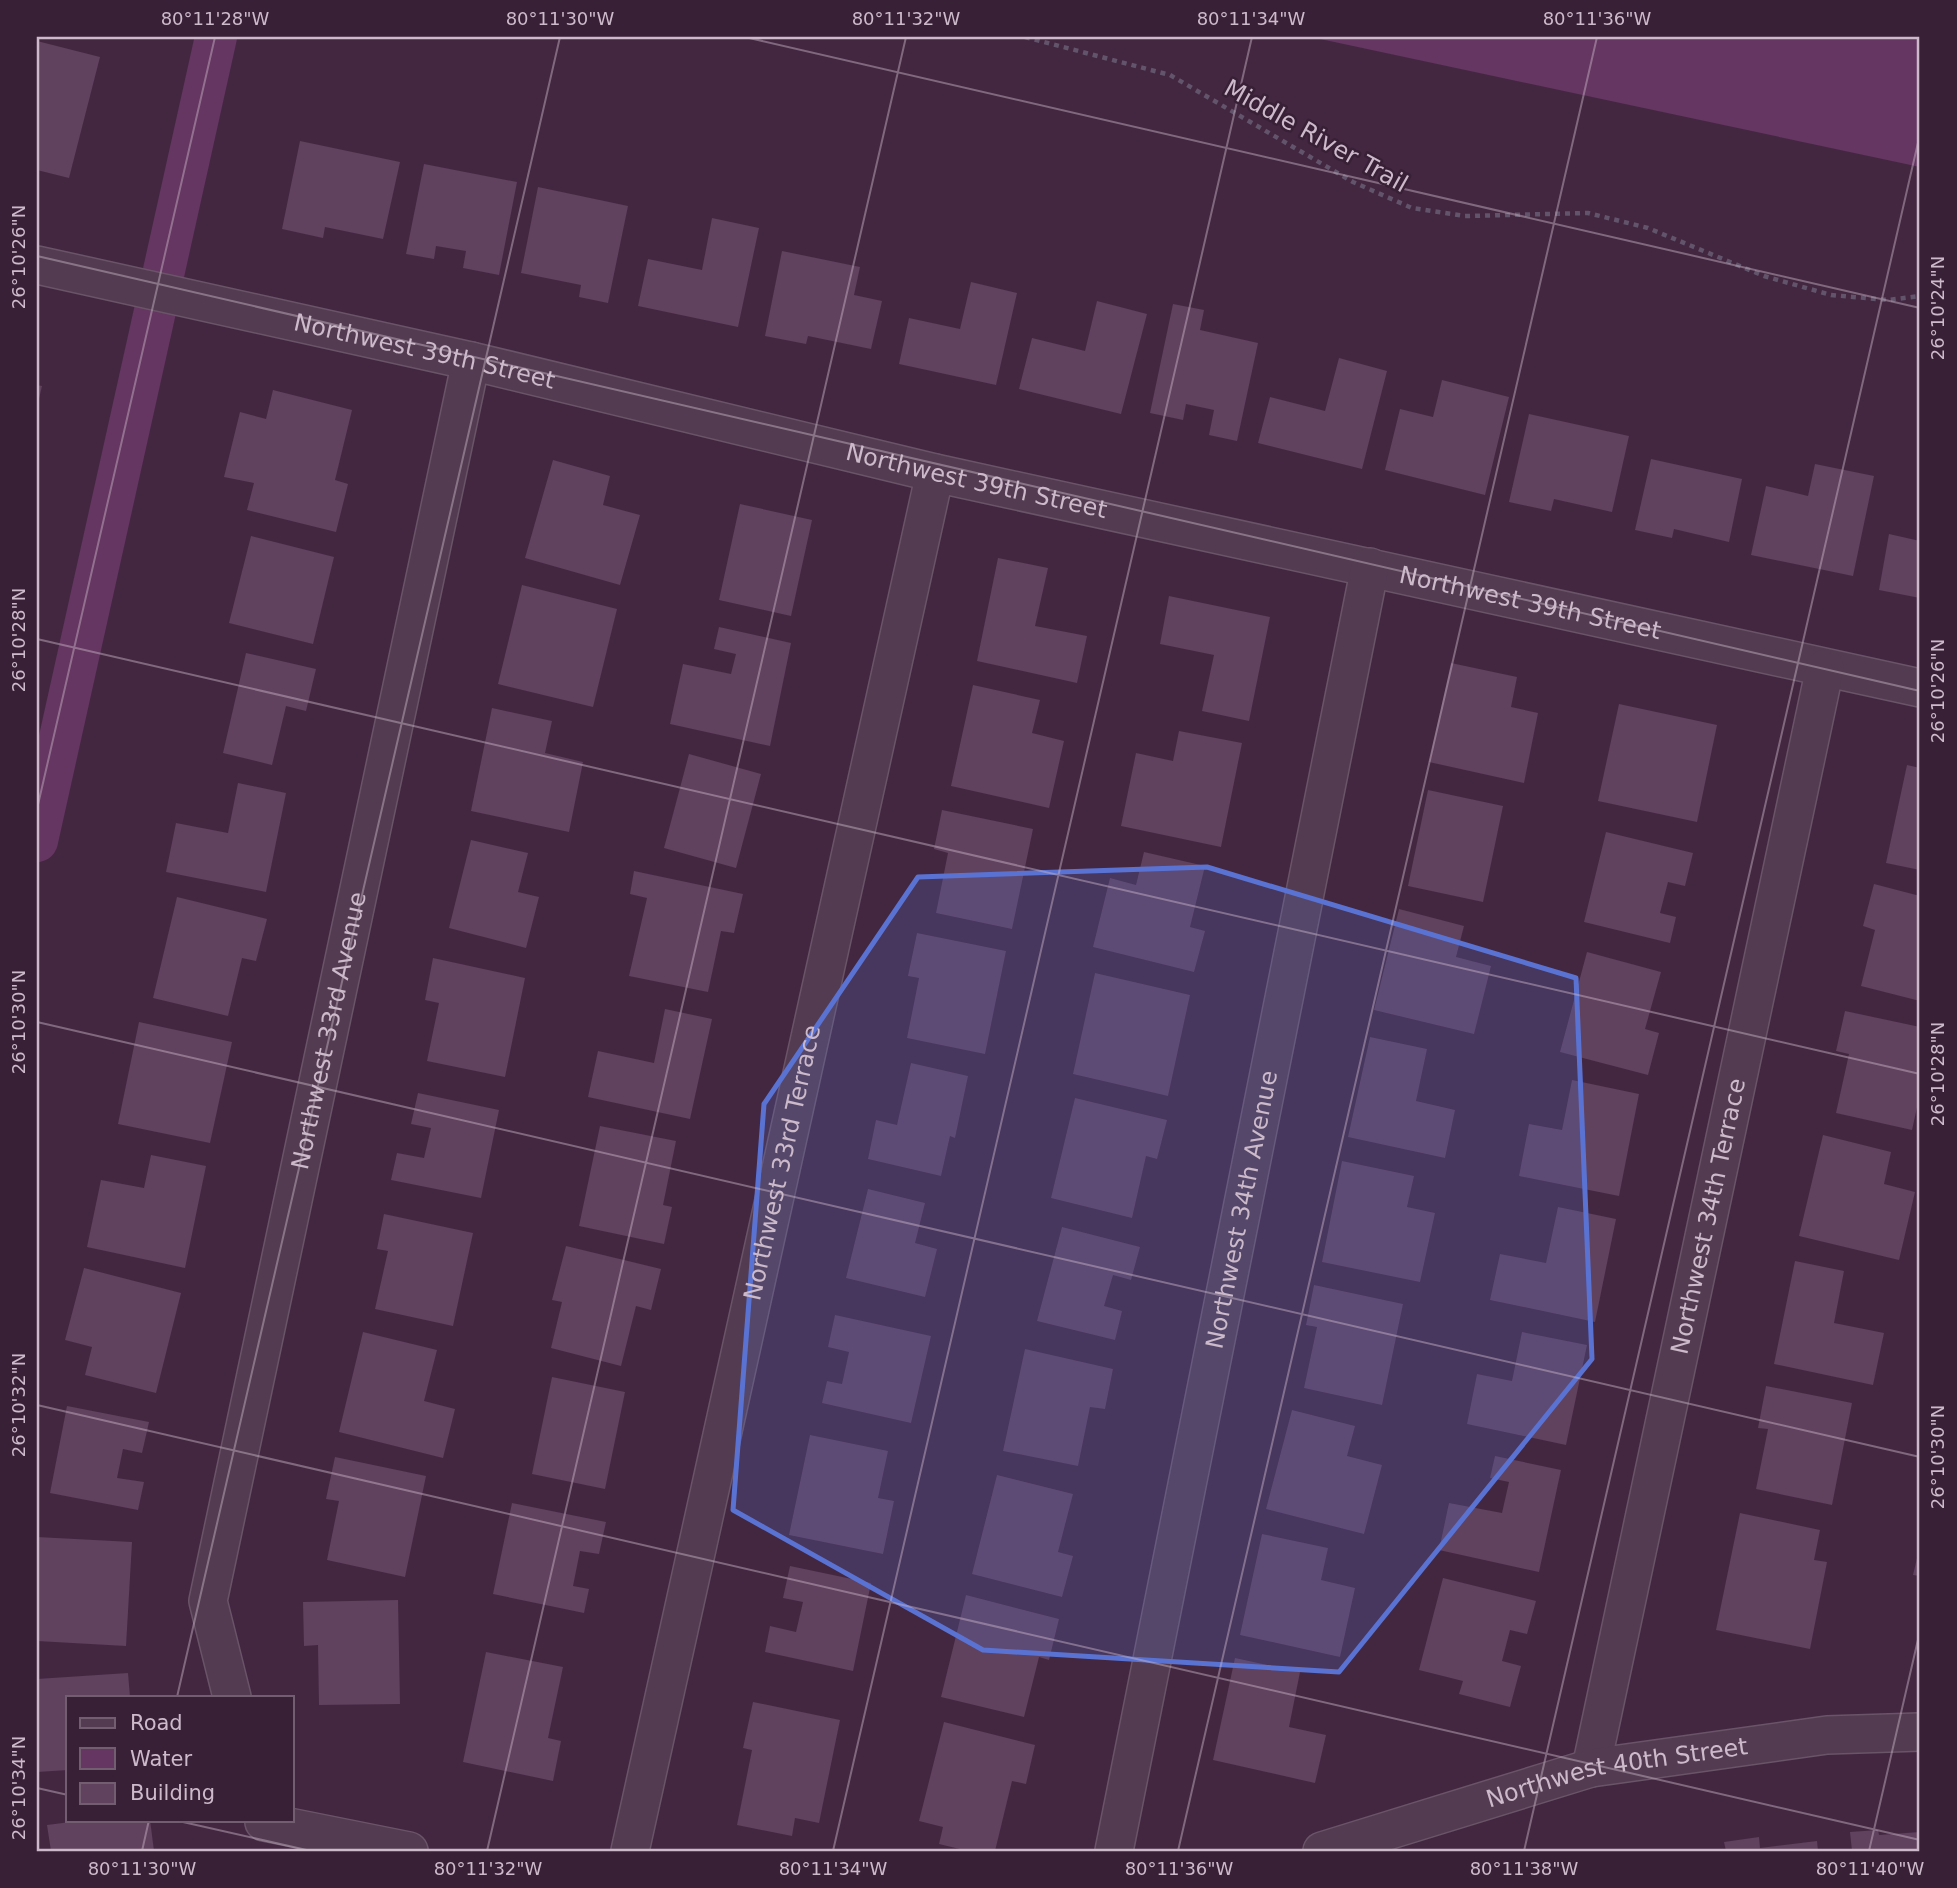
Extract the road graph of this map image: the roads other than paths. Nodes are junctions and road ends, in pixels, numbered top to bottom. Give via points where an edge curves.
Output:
1 (37, 265) edge
2 (471, 361) junction
3 (935, 473) junction
4 (1370, 568) junction
5 (1825, 668) junction
6 (1920, 688) edge
7 (232, 1696) edge
8 (1920, 1732) edge
9 (1591, 1768) junction
10 (264, 1831) edge
11 (409, 1851) edge
12 (630, 1851) edge
13 (1114, 1851) edge
14 (1322, 1851) edge

1 - 2 street, Northwest 39th Street
2 - 3 street, Northwest 39th Street
2 - 7 street, Northwest 33rd Avenue via 208,1601
3 - 4 street, Northwest 39th Street
3 - 12 street, Northwest 33rd Terrace
4 - 5 street, Northwest 39th Street
4 - 13 street, Northwest 34th Avenue
5 - 6 street, Northwest 39th Street
5 - 9 street, Northwest 34th Terrace
8 - 9 street, Northwest 40th Street via 1827,1735
9 - 14 street, Northwest 40th Street
10 - 11 street

